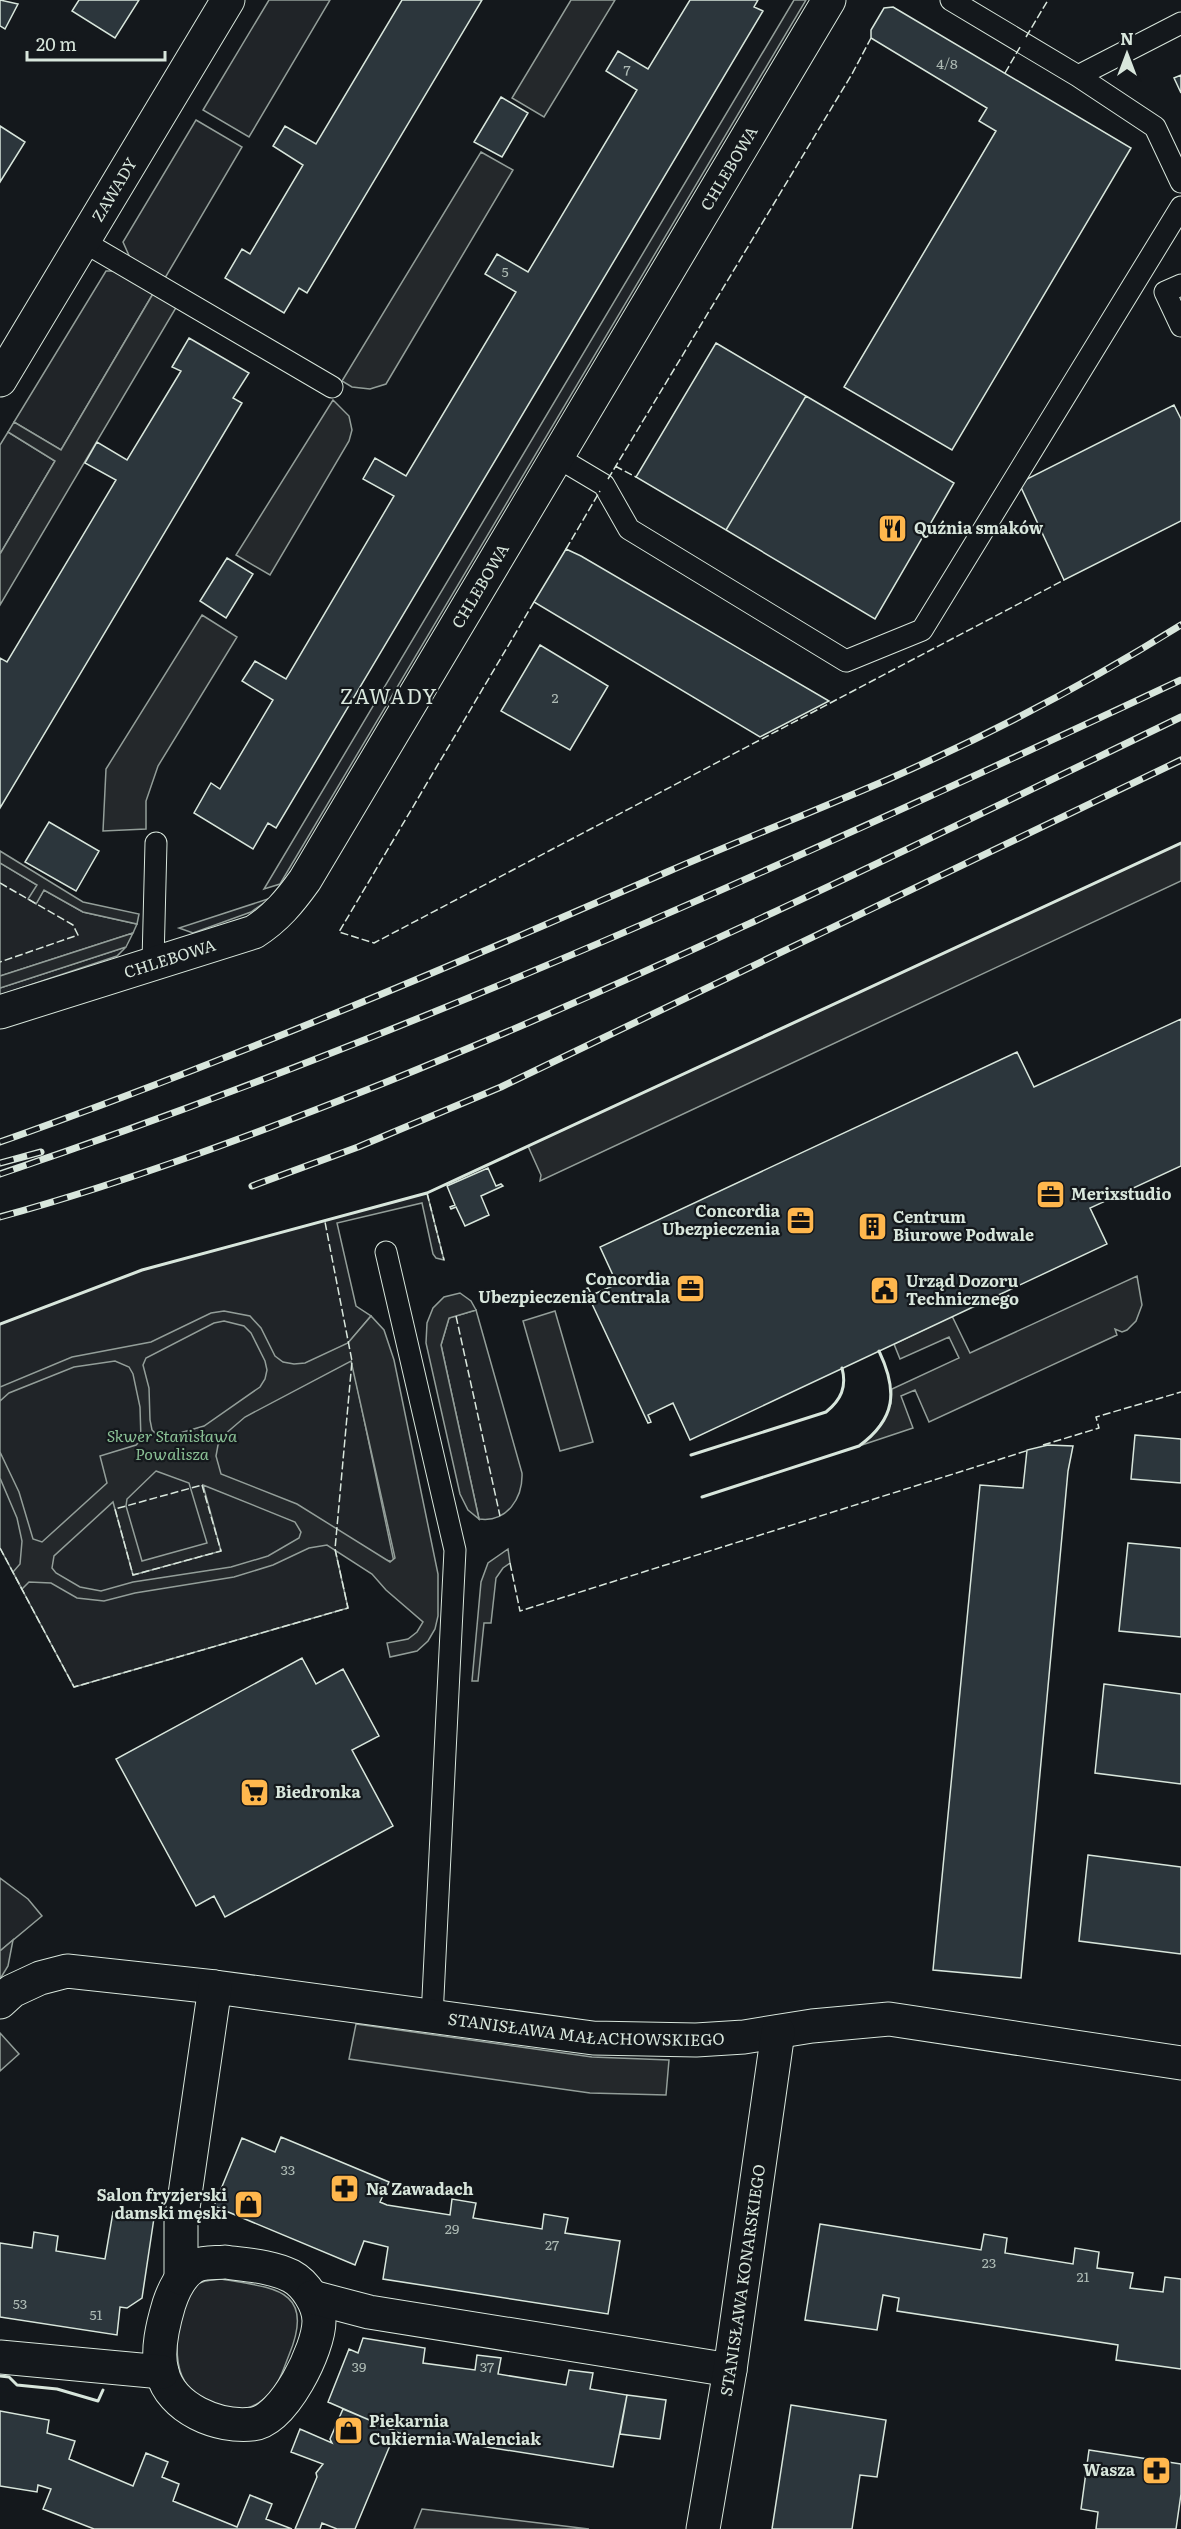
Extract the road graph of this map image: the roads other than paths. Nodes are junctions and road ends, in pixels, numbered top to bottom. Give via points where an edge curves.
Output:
1 (228, 0) edge
2 (829, 0) edge
3 (951, 0) edge
4 (1181, 23) edge
5 (1078, 76) junction
6 (1181, 183) edge
7 (1181, 207) edge
8 (84, 242) junction
9 (1181, 285) edge
10 (1181, 326) edge
11 (0, 381) edge
12 (332, 387) dead end
13 (557, 456) junction
14 (156, 843) dead end
15 (153, 962) junction
16 (0, 1012) edge
17 (386, 1252) dead end
18 (215, 1988) junction
19 (0, 2002) edge
20 (432, 2017) junction
21 (778, 2032) junction
22 (1181, 2063) edge
23 (180, 2278) junction
24 (312, 2297) junction
25 (0, 2357) edge
26 (730, 2370) junction
27 (162, 2372) junction
28 (703, 2529) edge

1 - 8 street, ZAWADY
2 - 13 street, CHLEBOWA
3 - 5 lane
4 - 5 lane
5 - 6 lane via 1155,127
7 - 13 lane via 922,630 846,661 629,529 604,485
8 - 11 street, ZAWADY
8 - 12 lane
9 - 10 lane via 1166,292
13 - 15 street, CHLEBOWA via 305,880 273,920 254,932
14 - 15 lane
15 - 16 street, CHLEBOWA
17 - 20 lane via 455,1550
18 - 19 street, STANISŁAWA MAŁACHOWSKIEGO via 67,1971 40,1978 12,1991
18 - 20 street, STANISŁAWA MAŁACHOWSKIEGO
18 - 23 street via 181,2222
20 - 21 street, STANISŁAWA MAŁACHOWSKIEGO via 603,2039 696,2040
21 - 22 street, STANISŁAWA MAŁACHOWSKIEGO via 889,2019
21 - 26 street, STANISŁAWA KONARSKIEGO
23 - 24 street via 198,2265 225,2262 258,2266 293,2277
23 - 27 street via 164,2323
24 - 26 street via 369,2312
24 - 27 street via 319,2320 316,2341 277,2412 256,2423 231,2425 192,2410 174,2396
25 - 27 street
26 - 28 street, STANISŁAWA KONARSKIEGO

